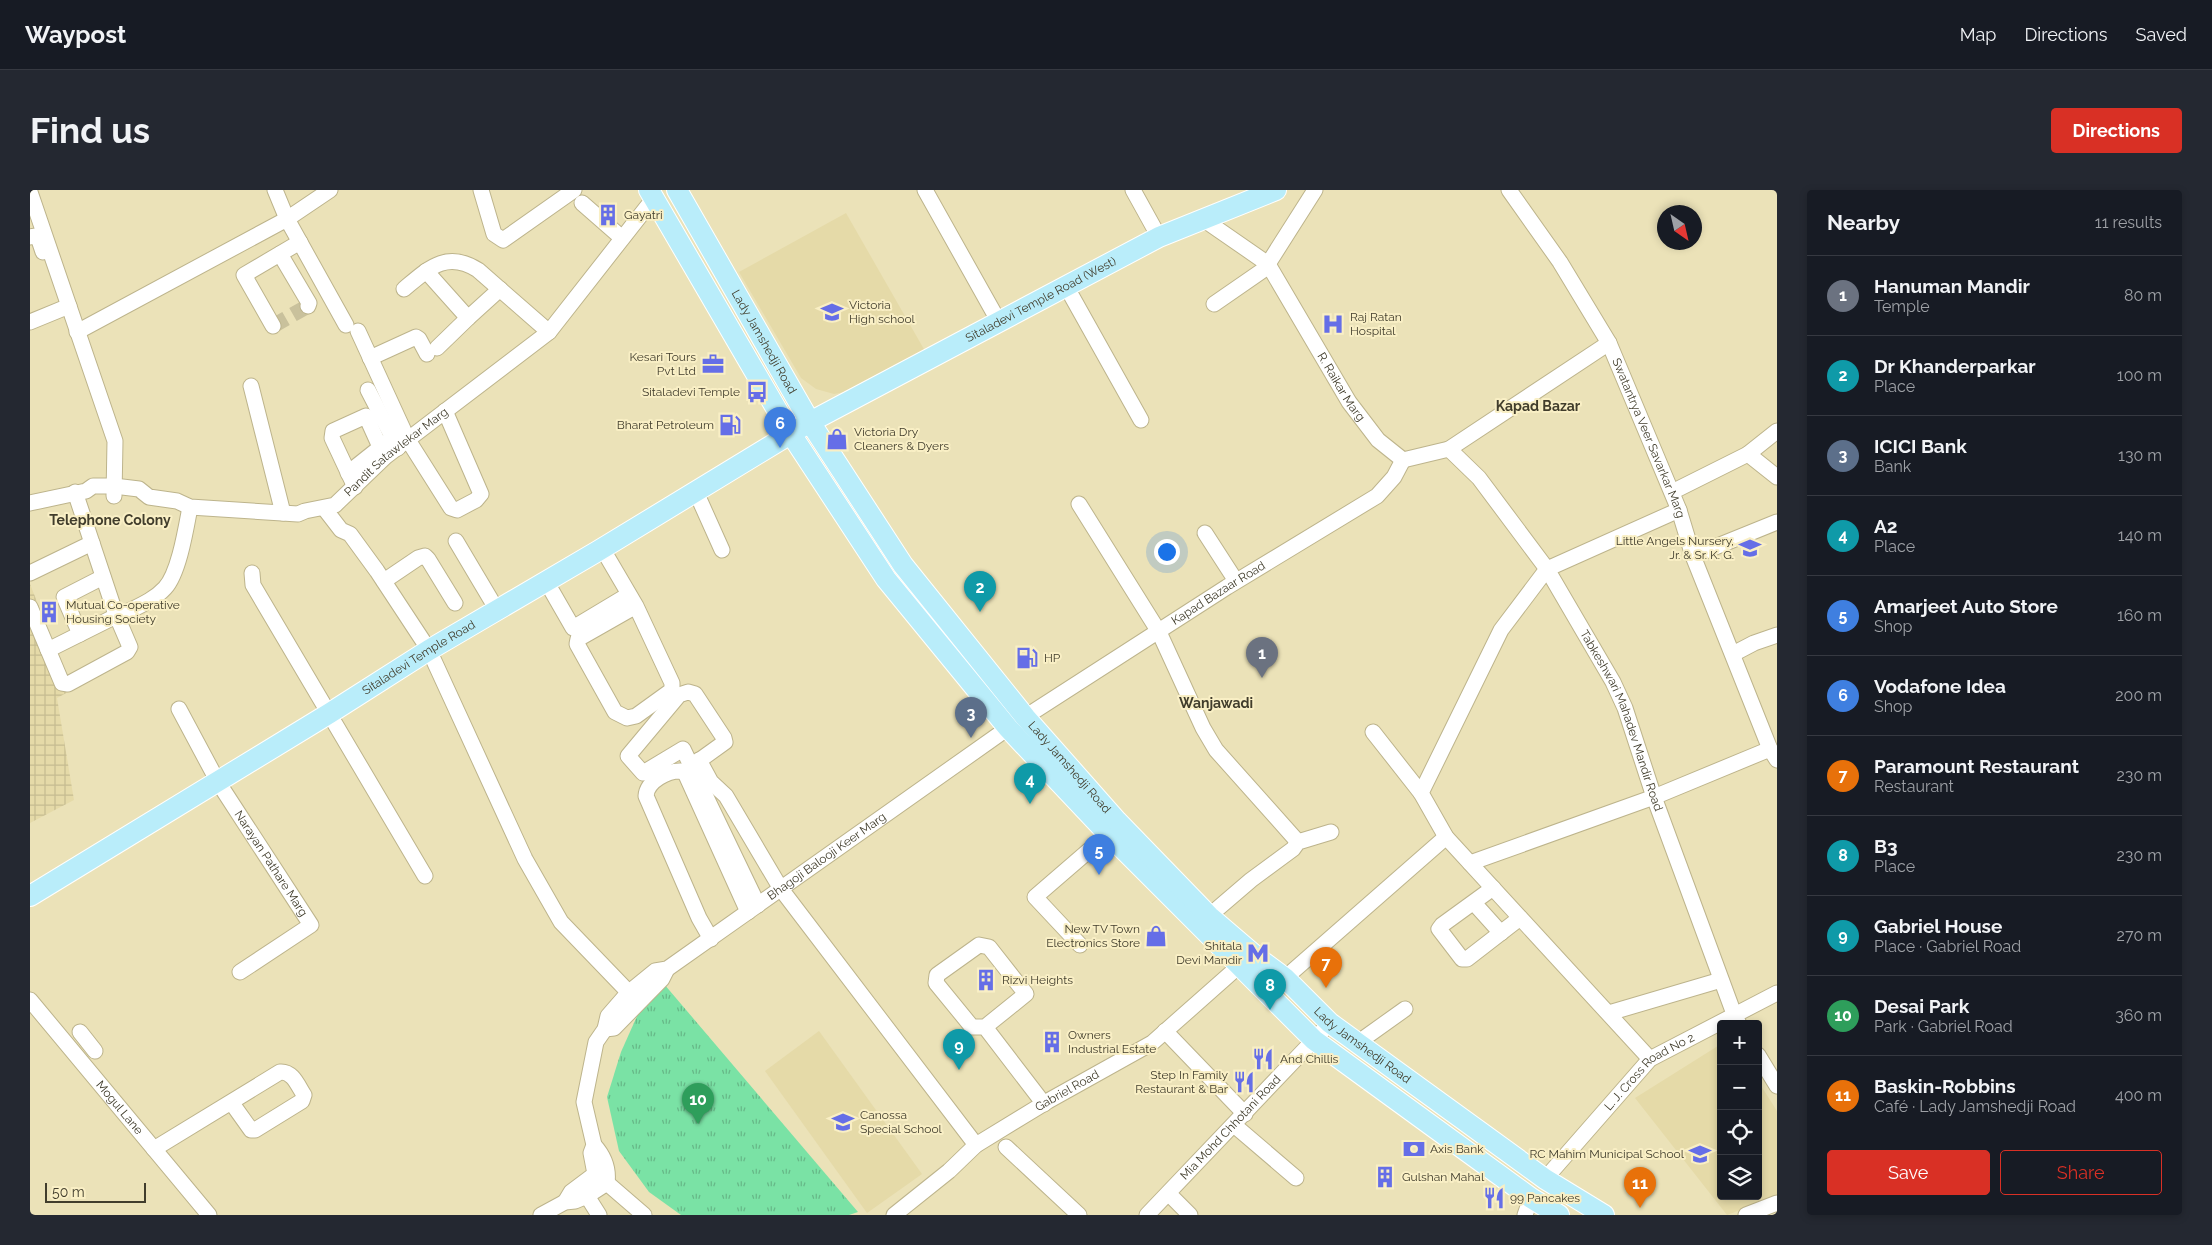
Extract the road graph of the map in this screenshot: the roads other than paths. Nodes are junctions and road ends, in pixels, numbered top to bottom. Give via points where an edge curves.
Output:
1 (275, 190) edge
2 (330, 190) edge
3 (481, 190) edge
4 (925, 190) edge
5 (1133, 190) edge
6 (1276, 190) edge
7 (1315, 190) edge
8 (1509, 190) edge
9 (681, 191) edge
10 (30, 192) edge
11 (651, 194) edge
12 (555, 196) edge
13 (578, 196) edge
14 (288, 219) junction
15 (1203, 220) junction
16 (33, 227) edge
17 (622, 238) junction
18 (1159, 238) junction
19 (300, 242) junction
20 (280, 254) junction
21 (1269, 265) junction
22 (426, 271) junction
23 (1066, 286) junction
24 (404, 289) dead end
25 (500, 289) junction
26 (1214, 304) dead end
27 (308, 306) dead end
28 (65, 308) junction
29 (468, 318) junction
30 (30, 322) edge
31 (999, 322) junction
32 (273, 326) dead end
33 (78, 332) junction
34 (549, 332) junction
35 (1609, 344) junction
36 (370, 358) junction
37 (251, 386) dead end
38 (368, 390) dead end
39 (445, 411) junction
40 (1141, 420) dead end
41 (810, 422) junction
42 (1777, 431) edge
43 (791, 434) junction
44 (394, 443) junction
45 (1449, 449) junction
46 (1748, 454) junction
47 (1403, 460) junction
48 (1777, 477) edge
49 (351, 480) junction
50 (80, 491) junction
51 (114, 491) junction
52 (696, 492) junction
53 (1672, 492) junction
54 (30, 503) edge
55 (1078, 504) dead end
56 (190, 507) junction
57 (1679, 510) junction
58 (333, 511) junction
59 (290, 513) junction
60 (1777, 522) edge
61 (1205, 533) dead end
62 (456, 541) dead end
63 (92, 543) junction
64 (602, 548) junction
65 (722, 550) dead end
66 (1693, 556) junction
67 (1547, 570) junction
68 (30, 573) edge
69 (252, 573) dead end
70 (103, 577) junction
71 (384, 581) junction
72 (546, 581) junction
73 (1236, 581) junction
74 (632, 601) junction
75 (455, 603) dead end
76 (30, 607) edge
77 (497, 610) junction
78 (121, 615) junction
79 (1159, 632) junction
80 (80, 634) junction
81 (1777, 635) edge
82 (48, 650) junction
83 (429, 650) junction
84 (1733, 654) junction
85 (179, 709) dead end
86 (330, 713) junction
87 (1017, 723) junction
88 (1373, 732) dead end
89 (1774, 754) edge
90 (695, 763) junction
91 (218, 782) junction
92 (707, 785) junction
93 (1421, 793) junction
94 (1654, 797) junction
95 (1331, 832) dead end
96 (1108, 834) junction
97 (1446, 837) junction
98 (1298, 842) junction
99 (1470, 862) junction
100 (425, 876) dead end
101 (1493, 888) junction
102 (781, 889) junction
103 (30, 896) edge
104 (1474, 903) junction
105 (753, 908) junction
106 (1209, 916) junction
107 (1520, 918) junction
108 (1501, 933) junction
109 (711, 938) junction
110 (1080, 945) dead end
111 (1239, 966) junction
112 (240, 972) dead end
113 (1285, 978) junction
114 (1721, 980) junction
115 (1777, 993) edge
116 (633, 997) junction
117 (30, 1000) edge
118 (1405, 1008) dead end
119 (1608, 1013) junction
120 (1737, 1019) edge
121 (1330, 1023) junction
122 (985, 1027) junction
123 (1165, 1031) junction
124 (80, 1032) dead end
125 (1314, 1040) junction
126 (1356, 1044) junction
127 (95, 1052) dead end
128 (1650, 1059) junction
129 (1762, 1062) edge
130 (1777, 1086) edge
131 (231, 1102) junction
132 (1044, 1104) junction
133 (1240, 1119) junction
134 (976, 1145) junction
135 (594, 1146) junction
136 (1006, 1147) dead end
137 (154, 1149) junction
138 (595, 1172) junction
139 (1296, 1178) dead end
140 (1545, 1179) junction
141 (607, 1183) junction
142 (1169, 1194) junction
143 (587, 1196) junction
144 (566, 1202) junction
145 (1777, 1203) edge
146 (1528, 1207) edge
147 (208, 1215) edge
148 (541, 1215) edge
149 (599, 1215) edge
150 (644, 1215) edge
151 (894, 1215) edge
152 (1079, 1215) edge
153 (1148, 1215) edge
154 (1190, 1215) edge
155 (1559, 1215) edge
156 (1604, 1215) edge
157 (1746, 1215) edge

1 - 14 street
2 - 14 street
3 - 12 street via 494,234 503,240
4 - 31 street
5 - 18 street
6 - 15 main road, Sitaladevi Temple Road (West)
7 - 21 street
8 - 35 street, Swatantrya Veer Savarkar Marg via 1560,262
9 - 41 main road, Lady Jamshedji Road
10 - 16 street
11 - 17 street, Pandit Satawlekar Marg
11 - 43 main road, Lady Jamshedji Road
12 - 13 street
13 - 17 street
14 - 19 street
14 - 33 street
15 - 18 main road, Sitaladevi Temple Road (West)
15 - 21 street, R. Raikar Marg
16 - 28 street
17 - 34 street, Pandit Satawlekar Marg
18 - 23 main road, Sitaladevi Temple Road (West)
19 - 20 street
19 - 36 street
20 - 27 street
20 - 32 street via 244,275
21 - 26 street
21 - 47 street, R. Raikar Marg via 1357,414 1378,440
22 - 24 street
22 - 25 street via 454,260 465,262
22 - 29 street
23 - 31 main road, Sitaladevi Temple Road (West)
23 - 40 street
25 - 29 street
25 - 34 street
28 - 30 street
28 - 33 street
29 - 36 street via 432,351 416,337
31 - 41 main road, Sitaladevi Temple Road (West)
33 - 51 street via 115,441
34 - 39 street, Pandit Satawlekar Marg
35 - 45 street
35 - 53 street, Swatantrya Veer Savarkar Marg
36 - 44 street
37 - 59 street
38 - 44 street
39 - 44 street, Pandit Satawlekar Marg
39 - 44 street via 480,490 476,500 458,510 451,508
41 - 43 main road, Sitaladevi Temple Road
41 - 87 main road, Lady Jamshedji Road via 904,565
42 - 46 street
43 - 52 main road, Sitaladevi Temple Road
43 - 87 main road, Lady Jamshedji Road via 886,579
44 - 49 street, Pandit Satawlekar Marg
44 - 49 street via 366,416 335,429 332,438
45 - 47 street
45 - 67 street, Tabkeshwari Mahadev Mandir Road via 1479,478
46 - 48 street
46 - 53 street
47 - 73 street, Kapad Bazaar Road via 1394,477 1377,496
49 - 58 street, Pandit Satawlekar Marg
50 - 51 street via 93,486
50 - 54 street
50 - 63 street
51 - 56 street via 139,489 149,497 177,501
52 - 64 main road, Sitaladevi Temple Road
52 - 65 street
53 - 57 street, Swatantrya Veer Savarkar Marg
55 - 79 street
56 - 59 street
56 - 78 street via 184,537 166,587 152,599
57 - 66 street, Swatantrya Veer Savarkar Marg
57 - 67 street
58 - 59 street via 305,520
58 - 71 street via 348,523 350,534
60 - 66 street
61 - 73 street
62 - 77 street
63 - 68 street
63 - 70 street
64 - 72 main road, Sitaladevi Temple Road
64 - 74 street
66 - 84 street, Swatantrya Veer Savarkar Marg
67 - 93 street via 1501,630
67 - 94 street, Tabkeshwari Mahadev Mandir Road via 1613,682 1625,708
69 - 86 street via 253,585
70 - 78 street
70 - 80 street via 64,597
71 - 75 street via 425,556
71 - 83 street
72 - 74 street via 572,628
72 - 77 main road, Sitaladevi Temple Road
73 - 79 street, Kapad Bazaar Road
74 - 74 street via 672,683 672,690 636,716 628,718 614,712 577,644 578,638
76 - 82 street
77 - 83 main road, Sitaladevi Temple Road
78 - 80 street
78 - 82 street via 130,647 127,652 68,684 62,682
79 - 87 street, Kapad Bazaar Road
79 - 98 street via 1216,750
80 - 82 street
81 - 84 street via 1754,642
83 - 86 main road, Sitaladevi Temple Road
83 - 116 street via 538,882 562,922
84 - 89 street, Swatantrya Veer Savarkar Marg
85 - 91 street, Narayan Pathare Marg
86 - 91 main road, Sitaladevi Temple Road
86 - 100 street
87 - 96 main road, Lady Jamshedji Road
87 - 102 street, Bhagoji Balooji Keer Marg
87 - 106 main road, Lady Jamshedji Road
88 - 93 street
89 - 94 street
90 - 90 street via 723,745 724,738 695,694 688,692 679,695 628,756 643,773 682,749
90 - 92 street
91 - 103 main road, Sitaladevi Temple Road
91 - 112 street, Narayan Pathare Marg via 309,909 311,924
92 - 102 street via 726,796
92 - 105 street
93 - 97 street
94 - 99 street
94 - 114 street, Tabkeshwari Mahadev Mandir Road
95 - 98 street
96 - 110 street via 1035,897
96 - 111 main road, Lady Jamshedji Road
97 - 99 street
97 - 113 street
98 - 106 street
99 - 101 street
101 - 104 street
101 - 107 street
102 - 105 street, Bhagoji Balooji Keer Marg
102 - 134 street
104 - 108 street
104 - 108 street via 1439,929 1462,959 1467,959
105 - 109 street, Bhagoji Balooji Keer Marg
105 - 109 street via 686,775 676,770 652,782 646,796 699,918
106 - 113 main road, Lady Jamshedji Road
107 - 108 street
107 - 119 street
109 - 116 street, Bhagoji Balooji Keer Marg via 667,969 654,971
111 - 123 street, Gabriel Road
111 - 125 main road, Lady Jamshedji Road
113 - 121 main road, Lady Jamshedji Road
114 - 119 street
114 - 120 street, Tabkeshwari Mahadev Mandir Road
115 - 120 street, L. J. Cross Road No 2
116 - 135 street via 608,1016 605,1030 596,1042 584,1102
117 - 137 street, Mogul Lane
118 - 126 street
119 - 128 street
120 - 128 street, L. J. Cross Road No 2
121 - 125 street, Mia Mohd Chhotani Road
121 - 126 main road, Lady Jamshedji Road
122 - 122 street via 972,1027 936,983 937,975 979,945 989,947 1026,994
122 - 132 street
123 - 132 street, Gabriel Road via 1152,1043
123 - 133 street
124 - 127 street
125 - 133 street, Mia Mohd Chhotani Road
125 - 146 main road, Lady Jamshedji Road
126 - 140 main road, Lady Jamshedji Road
128 - 140 street, L. J. Cross Road No 2
129 - 130 street
131 - 131 street via 286,1071 304,1095 302,1101 255,1130 246,1125
131 - 137 street
132 - 134 street, Gabriel Road
133 - 139 street
133 - 142 street, Mia Mohd Chhotani Road
134 - 151 street, Gabriel Road
135 - 138 street via 591,1153
135 - 141 street via 603,1154
136 - 152 street
137 - 147 street, Mogul Lane
138 - 141 street
138 - 144 street via 571,1192
140 - 156 main road, Lady Jamshedji Road
141 - 143 street
141 - 150 street
142 - 153 street, Mia Mohd Chhotani Road
142 - 154 street
143 - 144 street
143 - 149 street
144 - 148 street
145 - 157 street
146 - 155 main road, Lady Jamshedji Road

